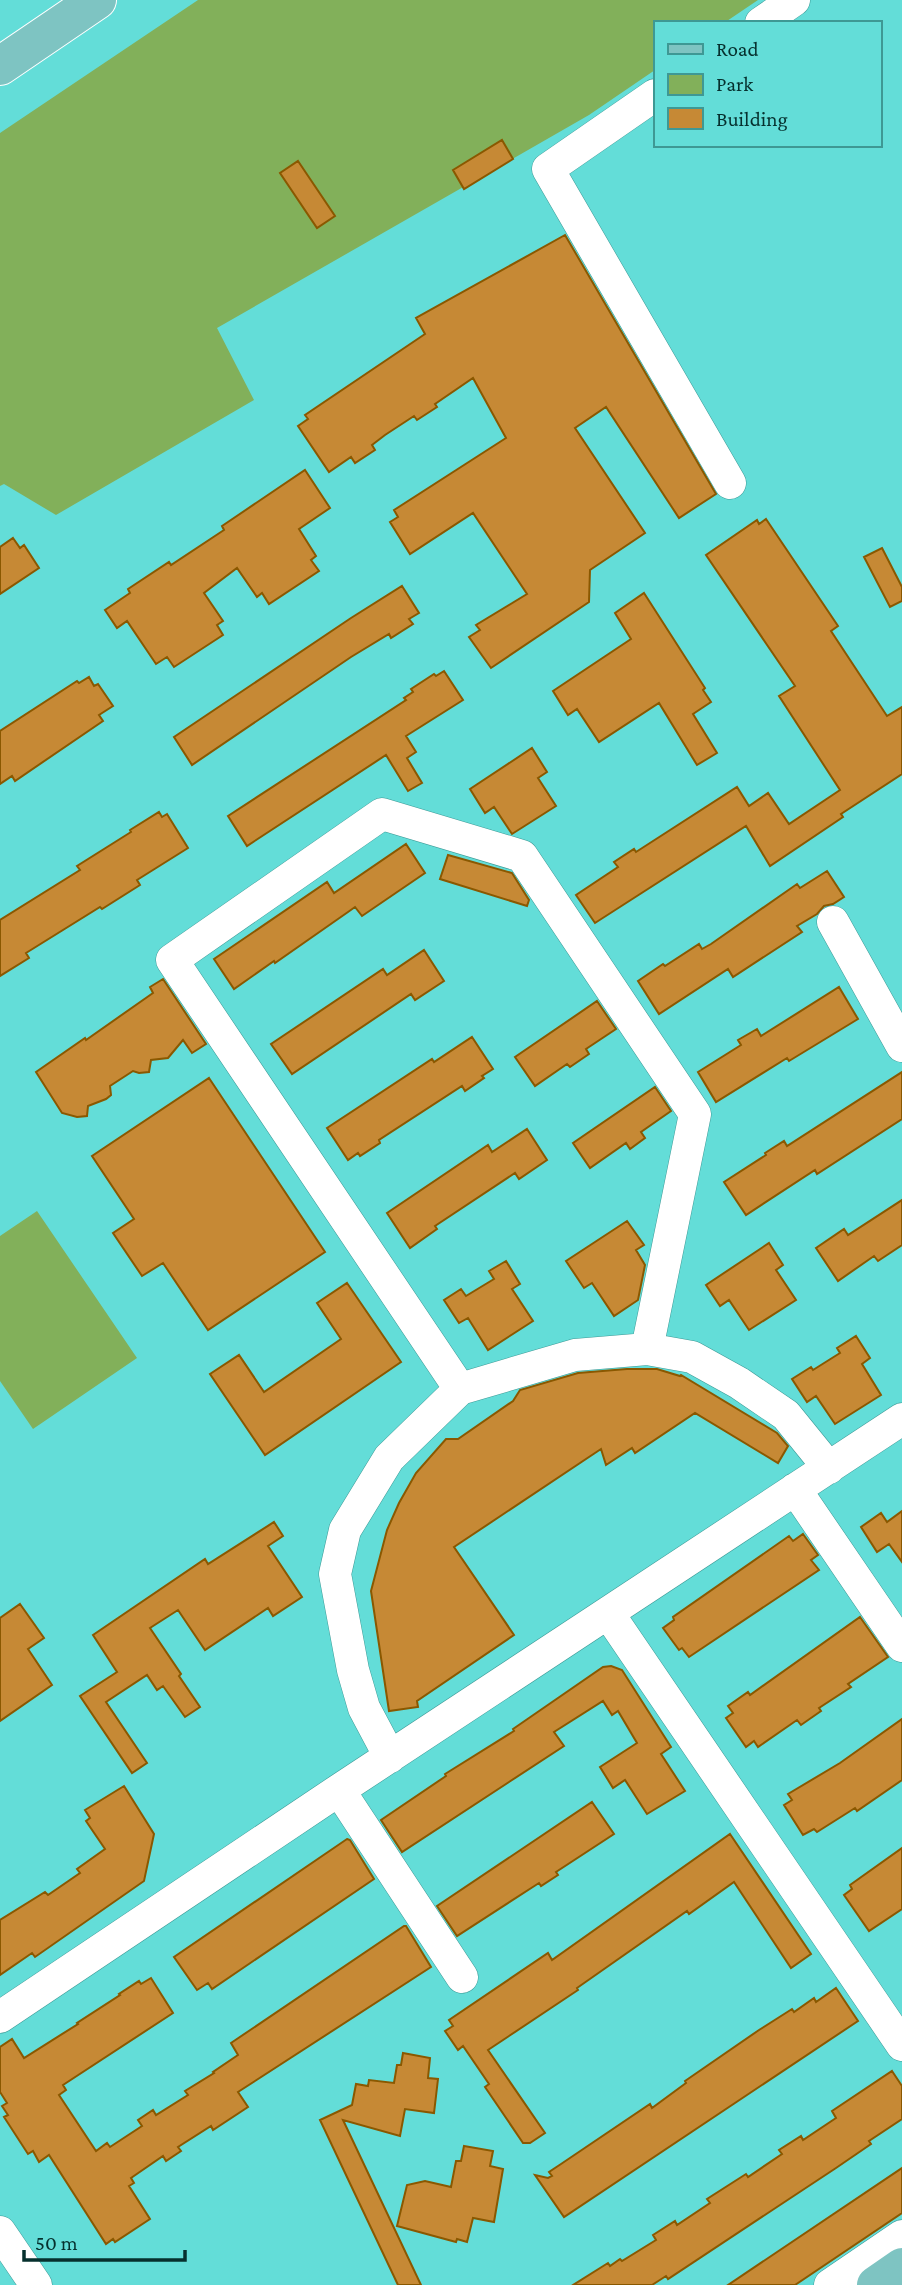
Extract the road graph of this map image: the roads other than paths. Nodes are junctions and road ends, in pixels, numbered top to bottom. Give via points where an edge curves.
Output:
1 (97, 0) edge
2 (794, 0) edge
3 (764, 21) edge
4 (0, 66) edge
5 (654, 96) edge
6 (730, 483) dead end
7 (833, 922) dead end
8 (902, 1046) edge
9 (647, 1349) junction
10 (460, 1389) junction
11 (902, 1419) edge
12 (829, 1468) junction
13 (795, 1489) junction
14 (608, 1614) junction
15 (902, 1646) edge
16 (390, 1757) junction
17 (339, 1790) junction
18 (461, 1977) dead end
19 (0, 2017) edge
20 (902, 2045) edge
21 (0, 2232) edge
22 (902, 2236) edge
23 (902, 2267) edge
24 (36, 2285) edge
25 (830, 2285) edge
26 (876, 2285) edge

1 - 4 main road
2 - 3 street
5 - 6 street via 548,169
7 - 8 street
9 - 10 street via 575,1355
9 - 10 street via 695,1114 522,856 382,814 172,960
9 - 12 street via 692,1357 739,1383 786,1415
10 - 16 street via 389,1458 345,1530 335,1574 364,1708
11 - 12 street
12 - 13 street
13 - 14 street
13 - 15 street
14 - 16 street
14 - 20 street
16 - 17 street
17 - 18 street
17 - 19 street
21 - 24 street
22 - 25 street
23 - 26 main road

